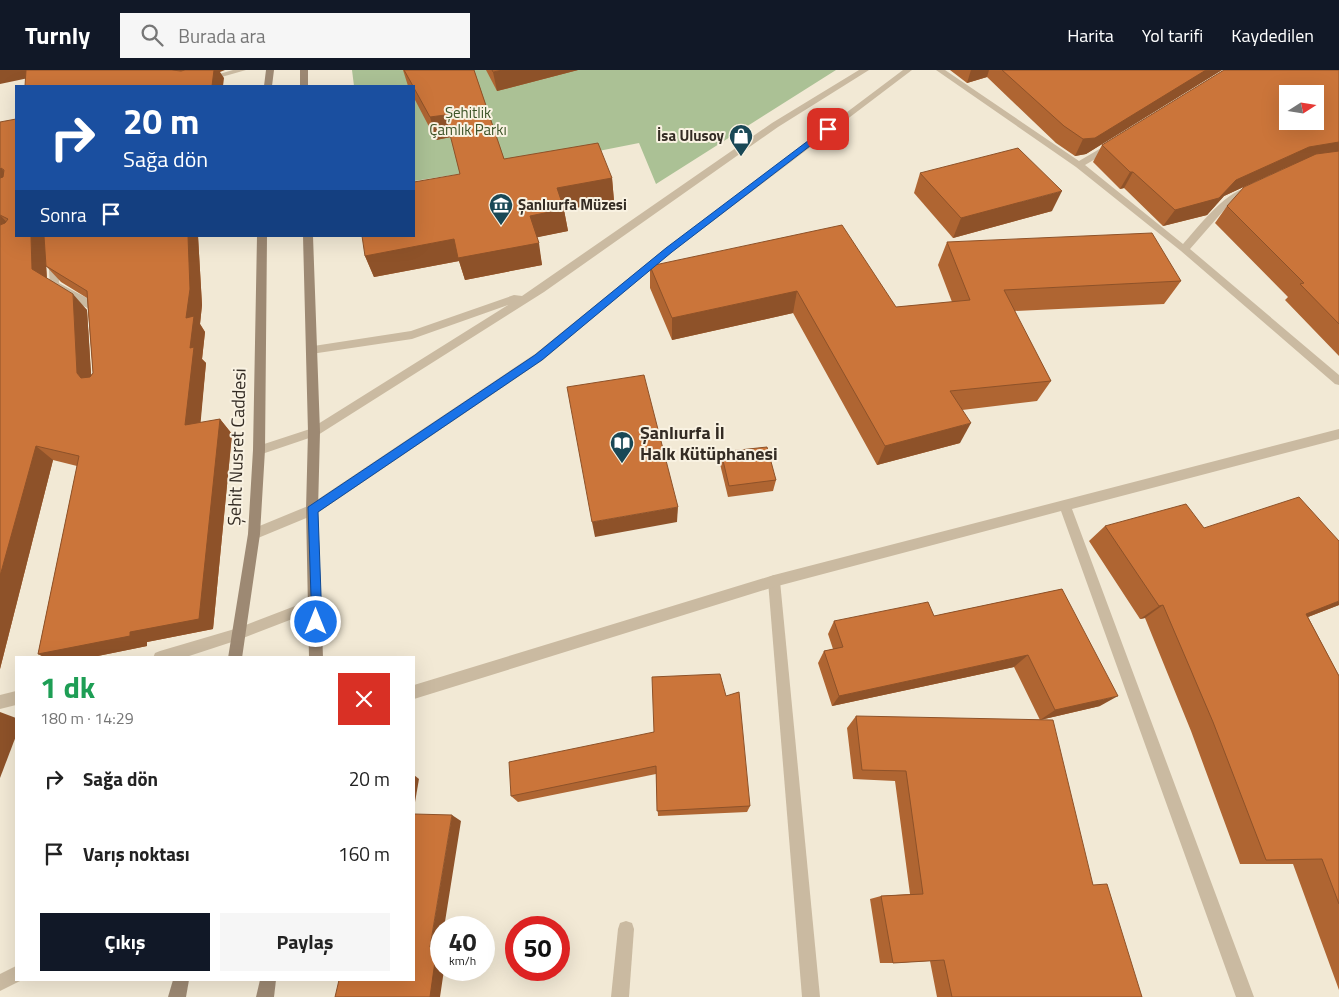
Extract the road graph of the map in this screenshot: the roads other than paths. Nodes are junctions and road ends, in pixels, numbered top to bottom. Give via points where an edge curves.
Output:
1 (242, 70) edge
2 (270, 70) edge
3 (304, 70) edge
4 (865, 70) edge
5 (908, 70) edge
6 (940, 70) edge
7 (186, 85) edge
8 (268, 85) edge
9 (304, 85) edge
10 (1118, 142) edge
11 (1079, 165) junction
12 (1264, 183) edge
13 (52, 237) edge
14 (262, 237) edge
15 (308, 237) edge
16 (1184, 249) junction
17 (540, 290) junction
18 (95, 325) edge
19 (311, 350) junction
20 (1339, 381) edge
21 (314, 432) junction
22 (1339, 434) edge
23 (258, 450) junction
24 (1065, 505) junction
25 (312, 510) junction
26 (254, 534) junction
27 (774, 581) junction
28 (316, 604) junction
29 (238, 634) junction
30 (166, 656) edge
31 (235, 656) edge
32 (316, 656) edge
33 (415, 692) edge
34 (15, 698) edge
35 (0, 702) edge
36 (626, 930) dead end
37 (15, 975) edge
38 (181, 981) edge
39 (268, 981) edge
40 (0, 983) edge
41 (177, 997) edge
42 (265, 997) edge
43 (620, 997) edge
44 (810, 997) edge
45 (1245, 997) edge

1 - 7 street
2 - 8 main road
3 - 9 main road
4 - 17 street via 775,125
5 - 25 street via 677,244 539,357
6 - 11 street
10 - 11 street
11 - 16 street
12 - 16 street via 1228,200
13 - 18 street via 54,285 94,307
14 - 23 main road, Şehit Nusret Caddesi
15 - 19 main road
16 - 20 street
17 - 19 street via 412,335
17 - 21 street
19 - 21 main road
21 - 23 street
21 - 25 main road
22 - 24 street
23 - 26 main road, Şehit Nusret Caddesi
24 - 27 street
24 - 45 street
25 - 26 street
25 - 28 main road
26 - 29 main road, Şehit Nusret Caddesi
27 - 33 street
27 - 44 street
28 - 29 street
28 - 32 main road
29 - 30 street
29 - 31 main road, Şehit Nusret Caddesi
34 - 35 street
36 - 43 street
37 - 40 street
38 - 41 main road
39 - 42 main road

